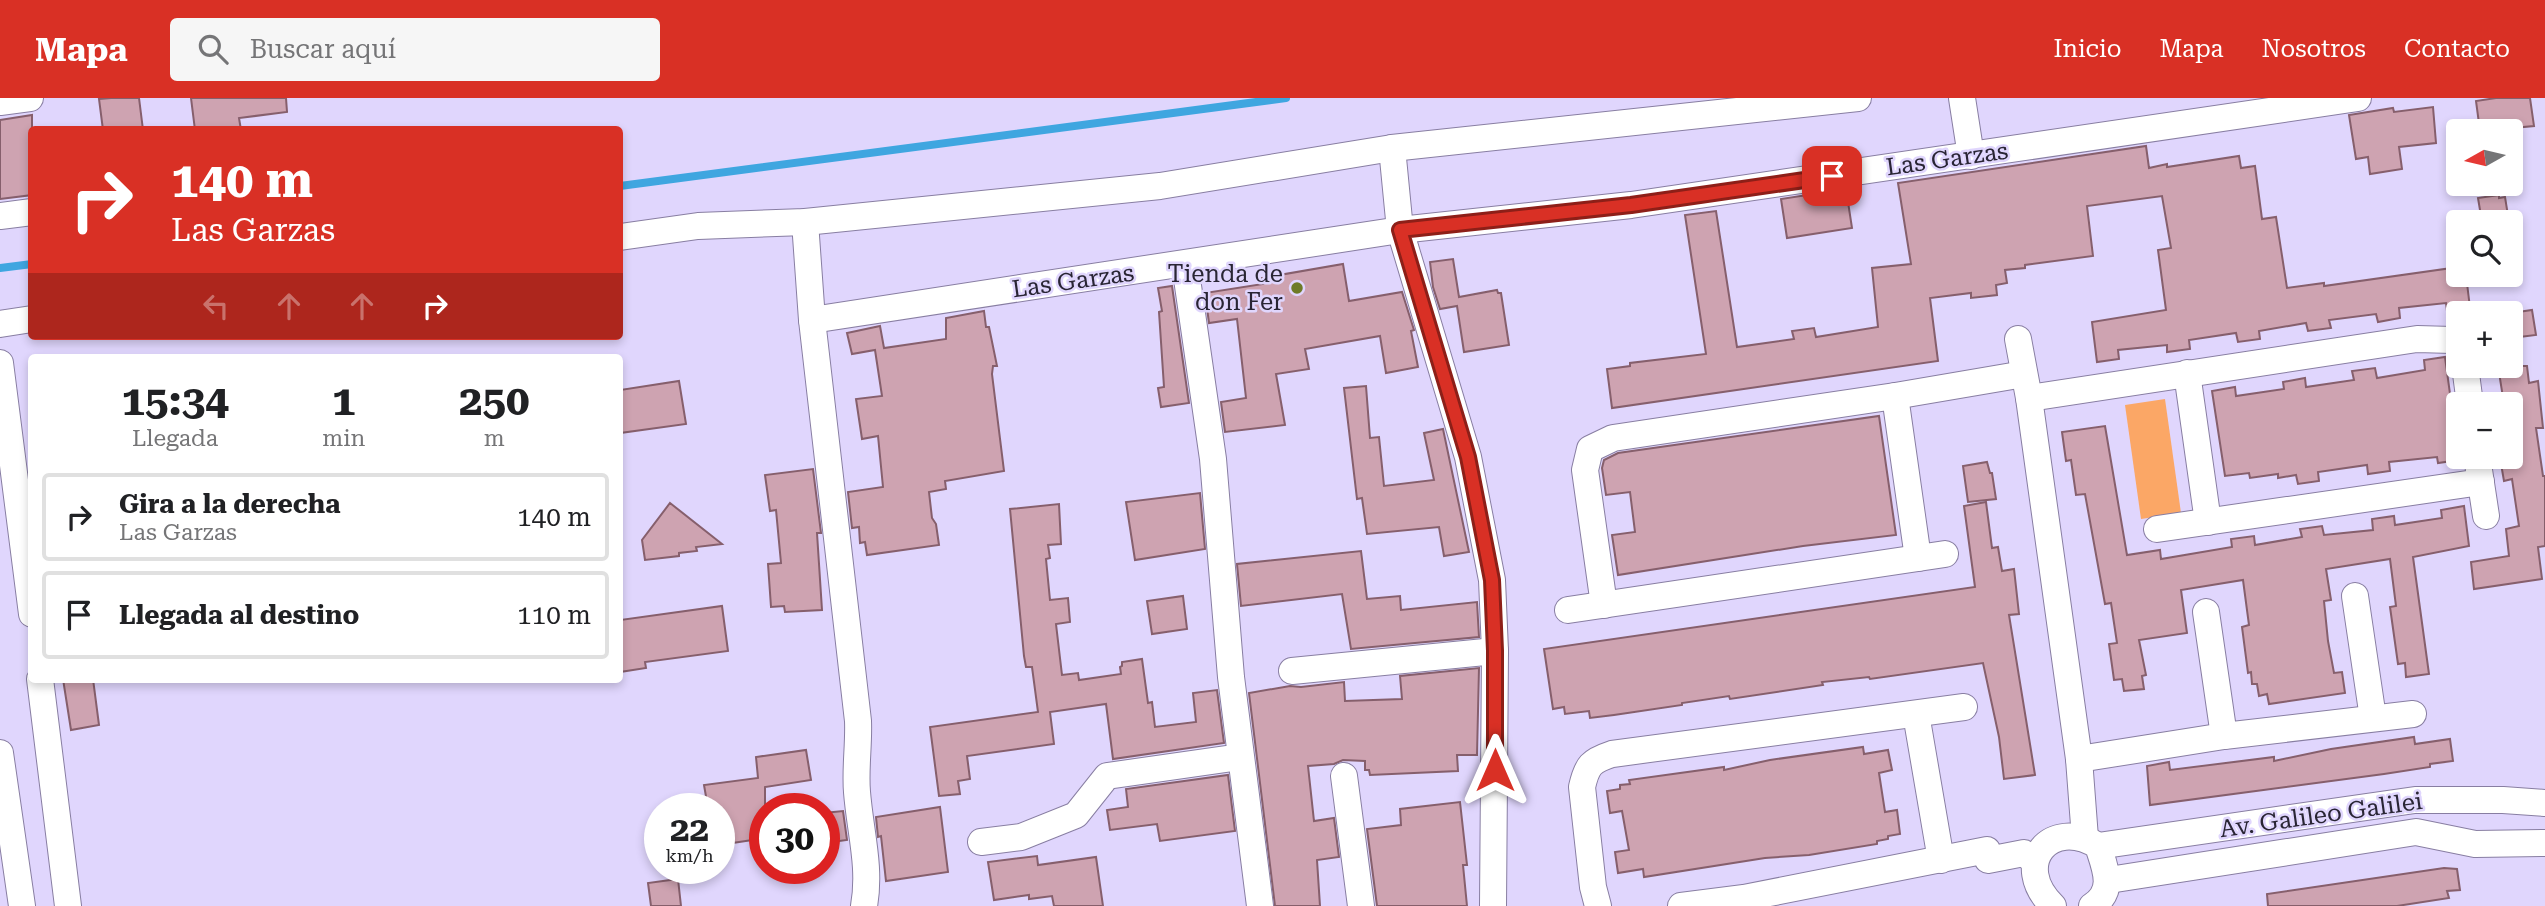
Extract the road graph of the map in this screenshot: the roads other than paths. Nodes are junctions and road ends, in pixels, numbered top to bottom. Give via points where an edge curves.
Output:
1 (30, 98) edge
2 (1858, 98) edge
3 (1962, 98) edge
4 (2358, 98) edge
5 (0, 102) edge
6 (1392, 148) junction
7 (1971, 156) junction
8 (28, 212) edge
9 (0, 216) edge
10 (805, 222) junction
11 (1400, 230) junction
12 (623, 237) edge
13 (1185, 265) junction
14 (28, 320) edge
15 (812, 320) junction
16 (0, 324) edge
17 (2018, 339) dead end
18 (2446, 339) edge
19 (0, 363) edge
20 (2187, 373) junction
21 (2026, 386) junction
22 (1895, 396) junction
23 (2479, 469) edge
24 (2486, 516) dead end
25 (2208, 522) junction
26 (2157, 529) dead end
27 (1945, 554) dead end
28 (1918, 558) junction
29 (28, 583) edge
30 (2355, 596) dead end
31 (1604, 605) junction
32 (1568, 610) dead end
33 (2206, 612) dead end
34 (1495, 651) junction
35 (1292, 670) dead end
36 (40, 683) edge
37 (1964, 707) dead end
38 (2413, 713) dead end
39 (1916, 714) junction
40 (2373, 718) junction
41 (2224, 736) junction
42 (0, 753) edge
43 (1240, 757) junction
44 (2079, 759) junction
45 (1344, 776) dead end
46 (2415, 800) junction
47 (2503, 800) junction
48 (2545, 803) edge
49 (2416, 832) junction
50 (981, 842) dead end
51 (2092, 842) junction
52 (2502, 843) junction
53 (2545, 843) edge
54 (1941, 859) junction
55 (2035, 862) junction
56 (2109, 880) junction
57 (22, 906) edge
58 (68, 906) edge
59 (864, 906) edge
60 (1260, 906) edge
61 (1361, 906) edge
62 (1493, 906) edge
63 (1598, 906) edge
64 (1681, 906) edge
65 (2053, 906) edge
66 (2092, 906) edge

1 - 5 street
2 - 6 street
3 - 7 street
4 - 7 street, Las Garzas
6 - 10 street via 1160,186
6 - 11 street
7 - 11 street, Las Garzas via 1631,205
8 - 9 street
10 - 12 street via 698,226
10 - 15 street
11 - 13 street, Las Garzas
11 - 34 street via 1468,457 1492,580
13 - 15 street, Las Garzas
13 - 43 street via 1213,459
14 - 16 street
15 - 59 street via 858,722 856,789 868,881
17 - 21 street
18 - 20 street via 2417,339
19 - 29 street
20 - 21 street
20 - 25 street
21 - 22 street
21 - 44 street
22 - 28 street
22 - 31 street via 1614,438 1590,449 1586,470
23 - 24 street
23 - 25 street
25 - 26 street
27 - 28 street
28 - 31 street
30 - 40 street
31 - 32 street
33 - 41 street
34 - 35 street
34 - 62 street
36 - 58 street
37 - 39 street
38 - 40 street
39 - 54 street
39 - 63 street via 1595,759 1585,771 1582,787
40 - 41 street
41 - 44 street
42 - 57 street
43 - 50 street via 1107,776 1076,816 1021,837
43 - 60 street
44 - 51 street
45 - 61 street
46 - 47 street, Av. Galileo Galilei
46 - 49 street
46 - 51 street, Av. Galileo Galilei
47 - 48 street, Av. Galileo Galilei
47 - 52 street
49 - 52 street via 2475,844
49 - 56 street
51 - 55 street, Av. Galileo Galilei via 2057,838 2043,846
51 - 56 street
52 - 53 street
54 - 55 street via 1987,850 1988,860 2024,853
54 - 64 street
55 - 65 street via 2036,880
56 - 66 street via 2105,894

